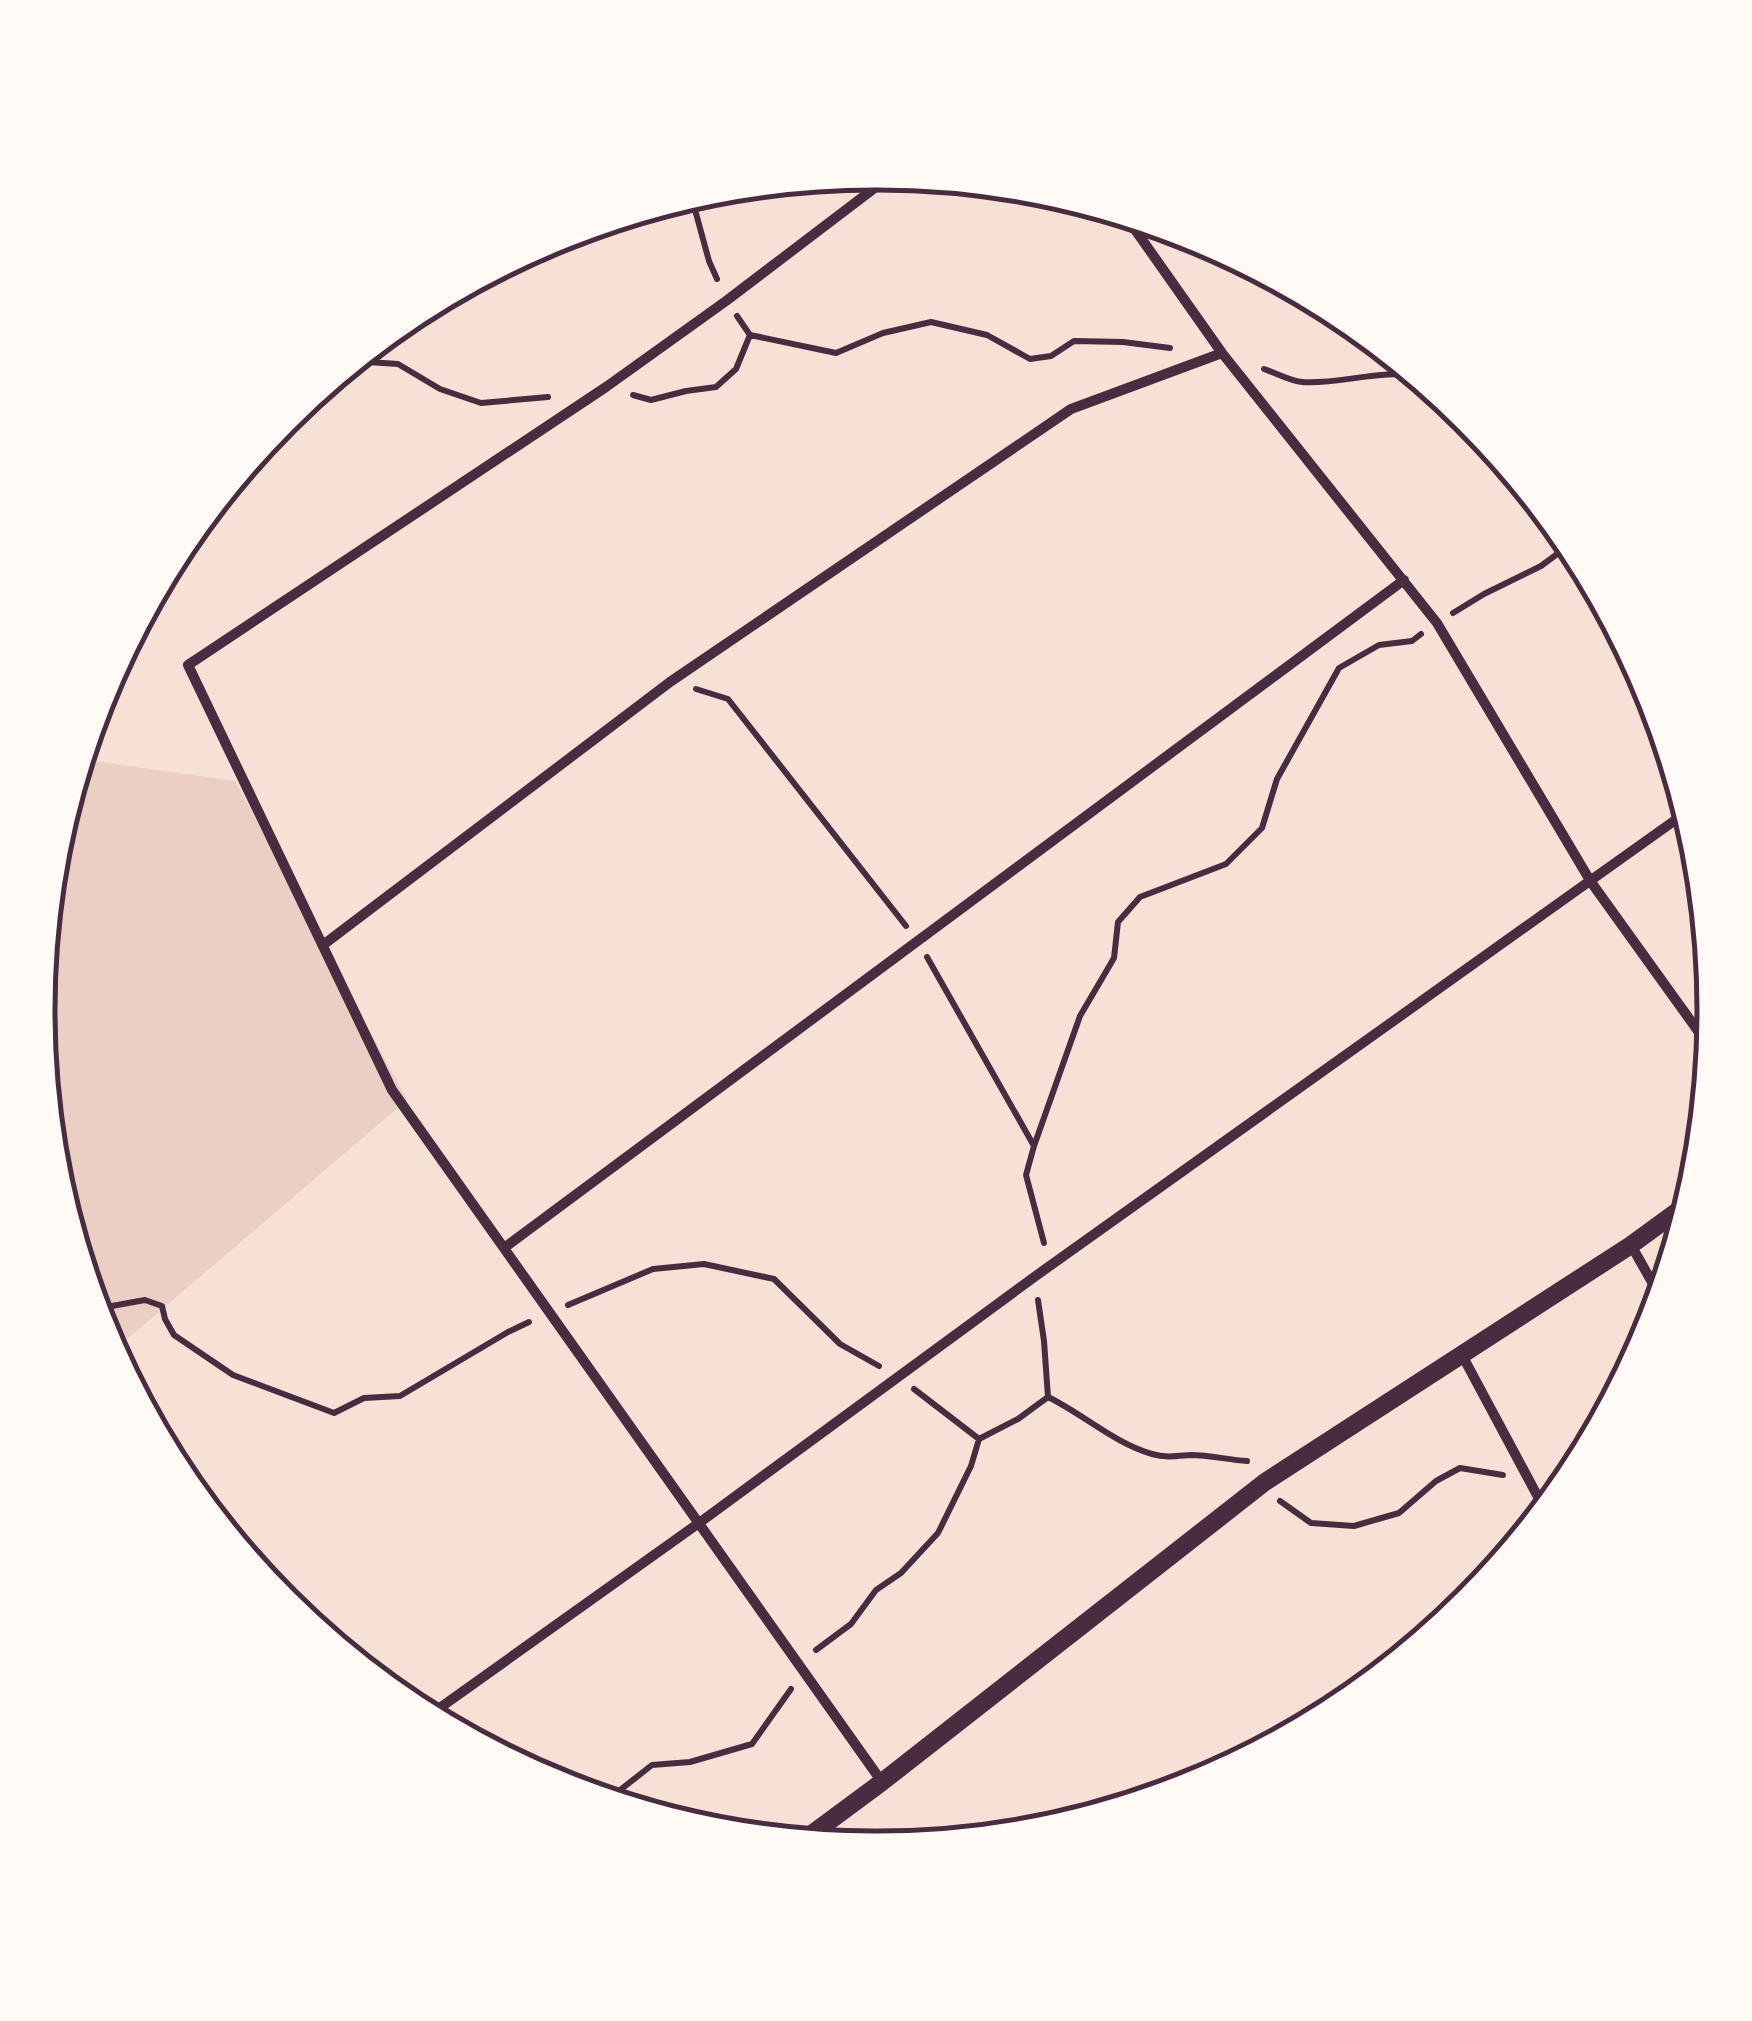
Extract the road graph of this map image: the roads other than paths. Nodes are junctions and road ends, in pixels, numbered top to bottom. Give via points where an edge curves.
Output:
1 (873, 189) edge
2 (1137, 232) edge
3 (1222, 354) junction
4 (1404, 580) junction
5 (1675, 822) edge
6 (1592, 882) junction
7 (324, 945) junction
8 (1696, 1028) edge
9 (1671, 1216) edge
10 (1631, 1245) junction
11 (504, 1248) junction
12 (1651, 1280) edge
13 (1462, 1354) junction
14 (1538, 1495) edge
15 (698, 1523) junction
16 (441, 1707) edge
17 (882, 1782) junction
18 (818, 1830) edge

1 - 7 street via 606,387 188,665
2 - 3 street
3 - 4 street
3 - 7 street via 1071,409 670,682
4 - 6 street via 1438,623
4 - 11 street
5 - 6 street
6 - 8 street
6 - 15 street
7 - 11 street via 392,1090
9 - 10 street
10 - 12 street
10 - 13 street
11 - 15 street
13 - 14 street
13 - 17 street via 1264,1482
15 - 16 street
15 - 17 street
17 - 18 street

